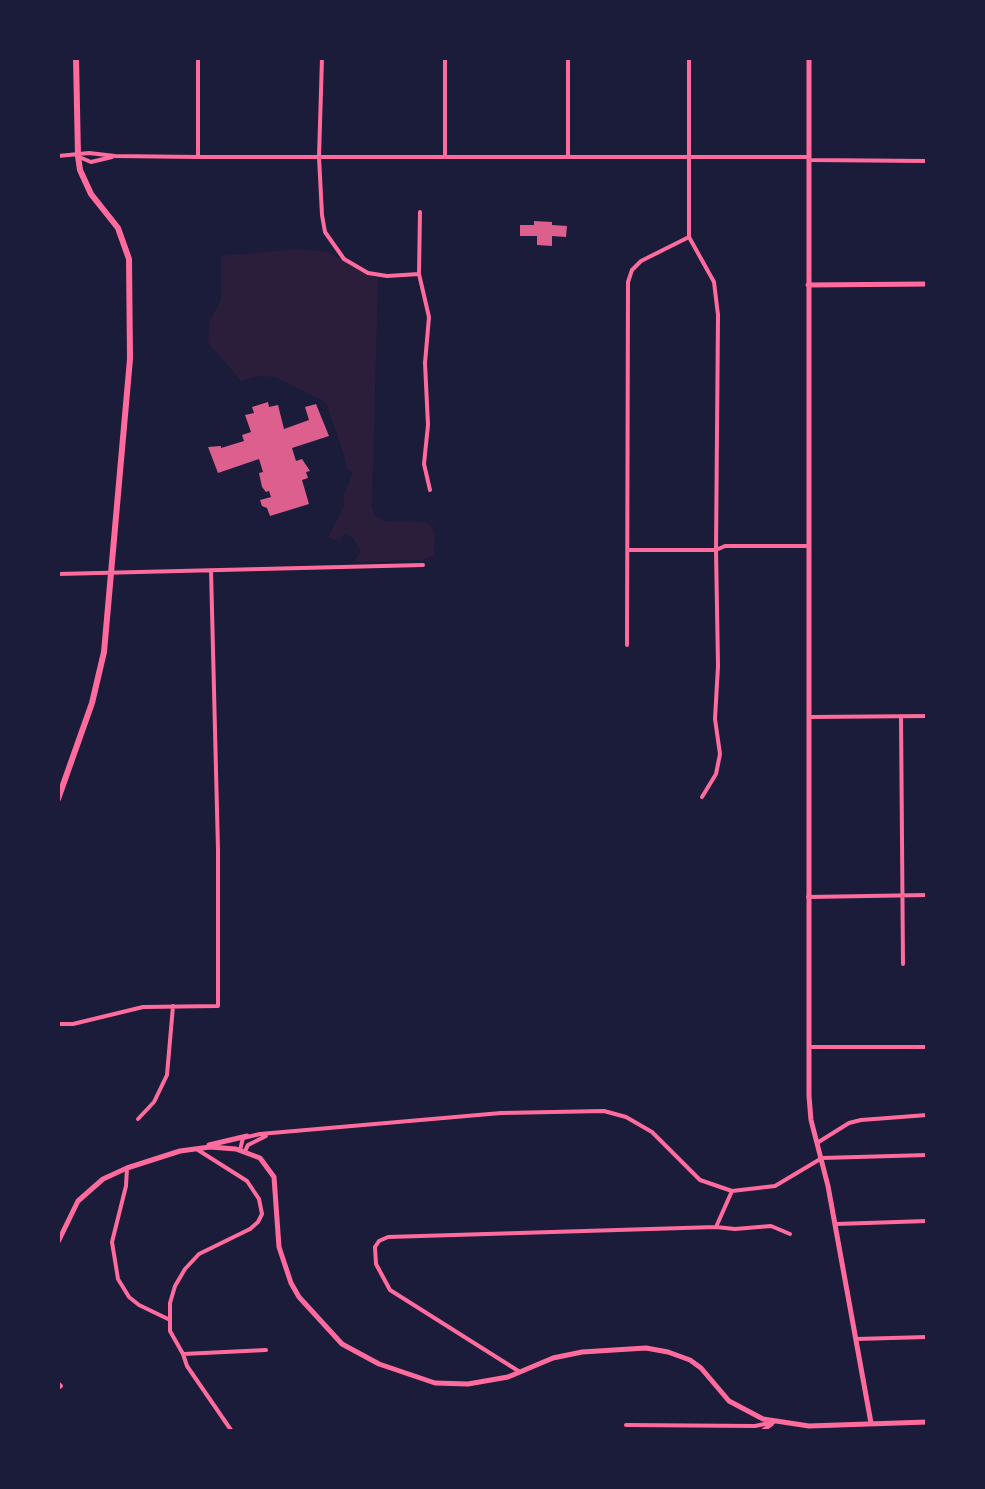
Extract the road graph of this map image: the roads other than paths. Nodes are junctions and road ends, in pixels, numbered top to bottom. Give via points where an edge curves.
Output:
1 (76, 58) edge
2 (198, 58) edge
3 (322, 58) edge
4 (445, 58) edge
5 (568, 58) edge
6 (689, 58) edge
7 (809, 58) edge
8 (58, 156) edge
9 (78, 156) junction
10 (445, 156) junction
11 (568, 156) junction
12 (198, 157) junction
13 (319, 157) junction
14 (690, 157) junction
15 (808, 158) junction
16 (927, 161) edge
17 (420, 212) dead end
18 (689, 237) junction
19 (419, 274) junction
20 (927, 284) edge
21 (808, 285) junction
22 (430, 490) dead end
23 (808, 546) junction
24 (629, 550) junction
25 (716, 550) junction
26 (423, 565) dead end
27 (211, 570) junction
28 (112, 573) junction
29 (58, 574) edge
30 (627, 645) dead end
31 (901, 716) junction
32 (927, 716) edge
33 (807, 717) junction
34 (702, 797) dead end
35 (58, 799) edge
36 (903, 895) junction
37 (927, 895) edge
38 (808, 897) junction
39 (903, 964) dead end
40 (173, 1006) junction
41 (58, 1024) edge
42 (808, 1047) junction
43 (927, 1047) edge
44 (927, 1115) edge
45 (138, 1119) dead end
46 (268, 1135) junction
47 (247, 1136) junction
48 (817, 1143) junction
49 (196, 1148) junction
50 (243, 1150) junction
51 (927, 1155) edge
52 (822, 1158) junction
53 (127, 1168) junction
54 (732, 1191) junction
55 (927, 1221) edge
56 (836, 1224) junction
57 (716, 1227) junction
58 (790, 1234) dead end
59 (58, 1242) edge
60 (58, 1298) edge
61 (58, 1308) edge
62 (168, 1319) junction
63 (927, 1337) edge
64 (856, 1339) junction
65 (266, 1350) dead end
66 (183, 1354) junction
67 (520, 1372) junction
68 (774, 1422) junction
69 (927, 1422) edge
70 (871, 1423) junction
71 (626, 1425) dead end
72 (808, 1428) edge
73 (231, 1430) edge
74 (762, 1431) edge

1 - 9 main road
2 - 12 street
3 - 13 street
4 - 10 street
5 - 11 street
6 - 14 street
7 - 15 street
8 - 9 street
9 - 12 street via 91,162 115,156
9 - 28 main road via 87,187 123,238 130,269 128,397
10 - 11 street
10 - 13 street
11 - 14 street
12 - 13 street
13 - 19 street via 325,232 336,251 374,274
14 - 15 street
14 - 18 street
15 - 16 street
15 - 21 street
17 - 19 street
18 - 24 street via 641,261 628,282
18 - 25 street via 710,272 718,299
19 - 22 street via 429,317 424,464
20 - 21 street
21 - 23 street
23 - 25 street
23 - 33 street
24 - 25 street
24 - 30 street
25 - 34 street via 715,719 720,754 716,774
26 - 27 street
27 - 28 street
27 - 40 street via 218,1006
28 - 29 street
28 - 35 main road via 100,676
31 - 32 street
31 - 33 street
31 - 36 street
33 - 38 street
36 - 37 street
36 - 38 street
36 - 39 street
38 - 42 street
40 - 41 street
40 - 45 street via 167,1075 154,1102
42 - 43 street
42 - 48 street
44 - 48 street via 849,1123
46 - 47 street
46 - 50 street
46 - 54 street via 501,1113 604,1111 652,1132 700,1180
47 - 49 street
47 - 50 street
48 - 52 street
49 - 50 street
49 - 53 street
49 - 62 street via 247,1181 262,1214 250,1229 206,1249 185,1269
50 - 67 street via 265,1163 274,1177 277,1236 291,1283 342,1344 379,1364 435,1383 492,1381
51 - 52 street
52 - 54 street via 775,1186
52 - 56 street
53 - 59 street via 86,1192
53 - 62 street via 112,1242 118,1279 129,1297
54 - 57 street
55 - 56 street
56 - 64 street
57 - 58 street via 771,1226
57 - 67 street via 379,1241 376,1264 390,1290
60 - 61 street
62 - 66 street
63 - 64 street
64 - 70 street
65 - 66 street
66 - 73 street
67 - 68 street via 582,1352 661,1350 690,1360 729,1401
68 - 71 street
68 - 72 street
68 - 74 street
69 - 70 street
70 - 72 street

